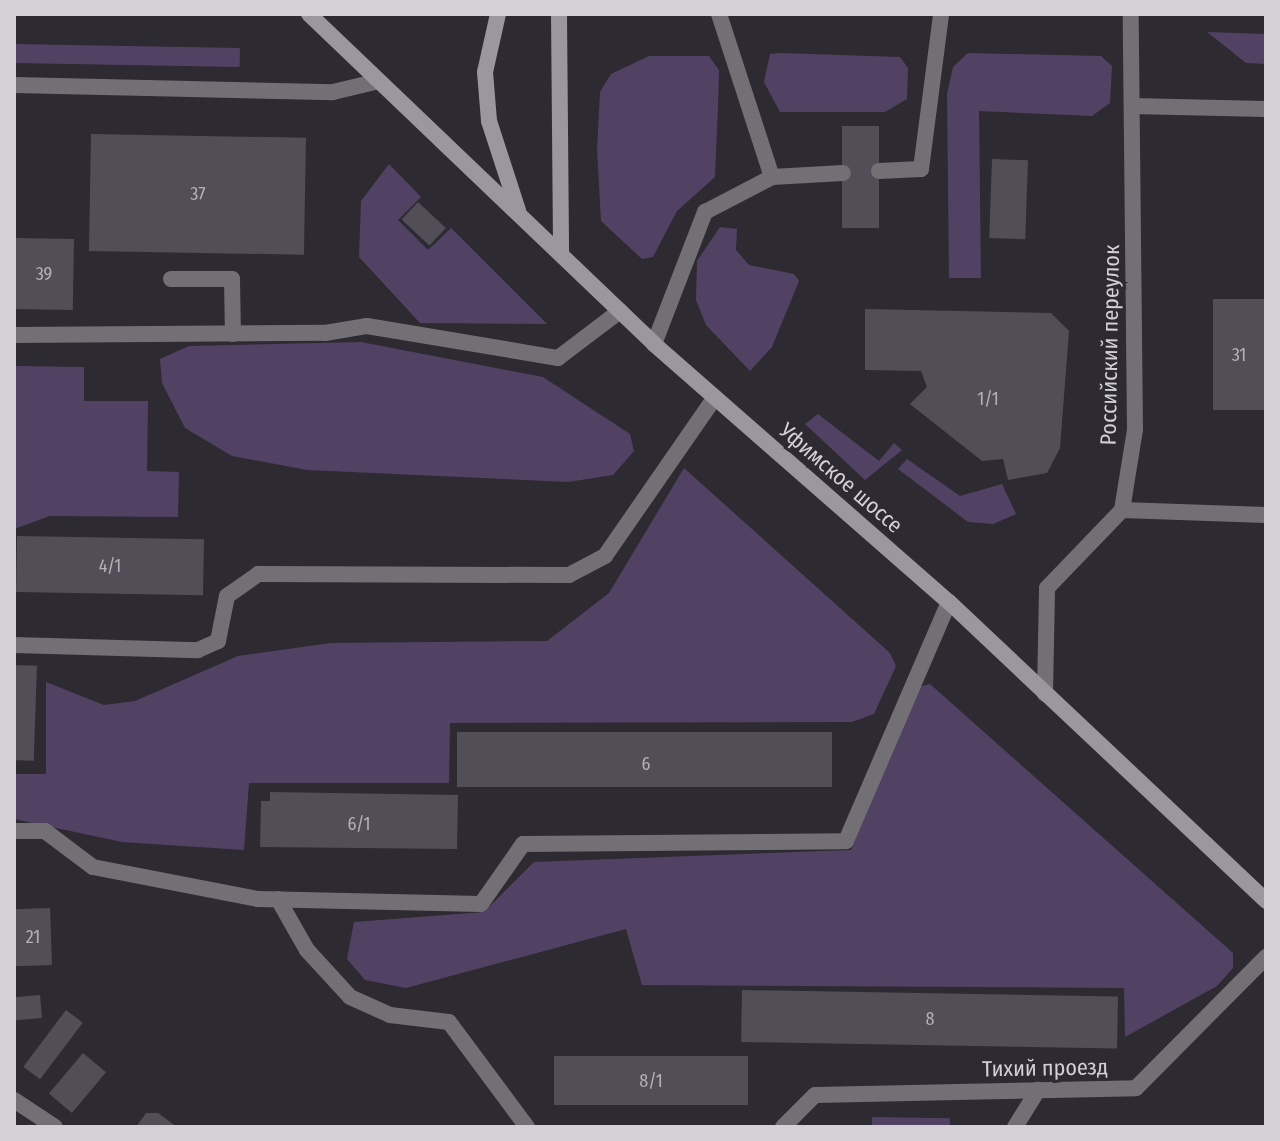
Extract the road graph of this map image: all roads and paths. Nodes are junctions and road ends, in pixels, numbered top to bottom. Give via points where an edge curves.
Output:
1 (309, 14) edge
2 (498, 14) edge
3 (559, 14) edge
4 (719, 14) edge
5 (941, 14) edge
6 (1131, 14) edge
7 (375, 82) junction
8 (14, 85) edge
9 (1132, 106) junction
10 (1266, 109) edge
11 (879, 171) dead end
12 (843, 173) dead end
13 (772, 177) junction
14 (518, 213) junction
15 (561, 252) junction
16 (171, 279) dead end
17 (620, 311) junction
18 (233, 334) junction
19 (14, 335) edge
20 (654, 344) junction
21 (715, 397) junction
22 (1122, 510) junction
23 (1266, 515) edge
24 (949, 602) junction
25 (14, 645) edge
26 (1045, 694) junction
27 (14, 831) edge
28 (278, 899) junction
29 (1266, 901) edge
30 (1266, 957) edge
31 (1038, 1090) junction
32 (14, 1100) edge
33 (55, 1127) edge
34 (527, 1127) edge
35 (783, 1127) edge
36 (1015, 1127) edge

1 - 7 main road, Уфимское шоссе
2 - 14 main road via 485,72 489,121
3 - 15 main road
4 - 13 street
5 - 11 street via 921,169
6 - 9 street, Российский переулок
7 - 8 street via 333,92
7 - 14 main road, Уфимское шоссе
9 - 10 street
9 - 22 street, Российский переулок via 1135,430
12 - 13 street
13 - 20 street via 705,212
14 - 15 main road, Уфимское шоссе
15 - 17 main road, Уфимское шоссе
16 - 18 street via 232,279
17 - 18 street via 558,358 367,326
17 - 20 main road, Уфимское шоссе
18 - 19 street
20 - 21 main road, Уфимское шоссе
21 - 24 main road, Уфимское шоссе
21 - 25 street via 605,556 569,575 258,574 227,596 218,641 198,650
22 - 23 street
22 - 26 street via 1047,588
24 - 26 main road, Уфимское шоссе
24 - 28 street via 846,841 523,844 481,904
26 - 29 main road, Уфимское шоссе
27 - 28 street via 45,831 93,867
28 - 34 street via 307,950 350,997 390,1015 449,1022
30 - 31 street, Тихий проезд via 1136,1088
31 - 35 street, Тихий проезд via 815,1095
31 - 36 street
32 - 33 street

